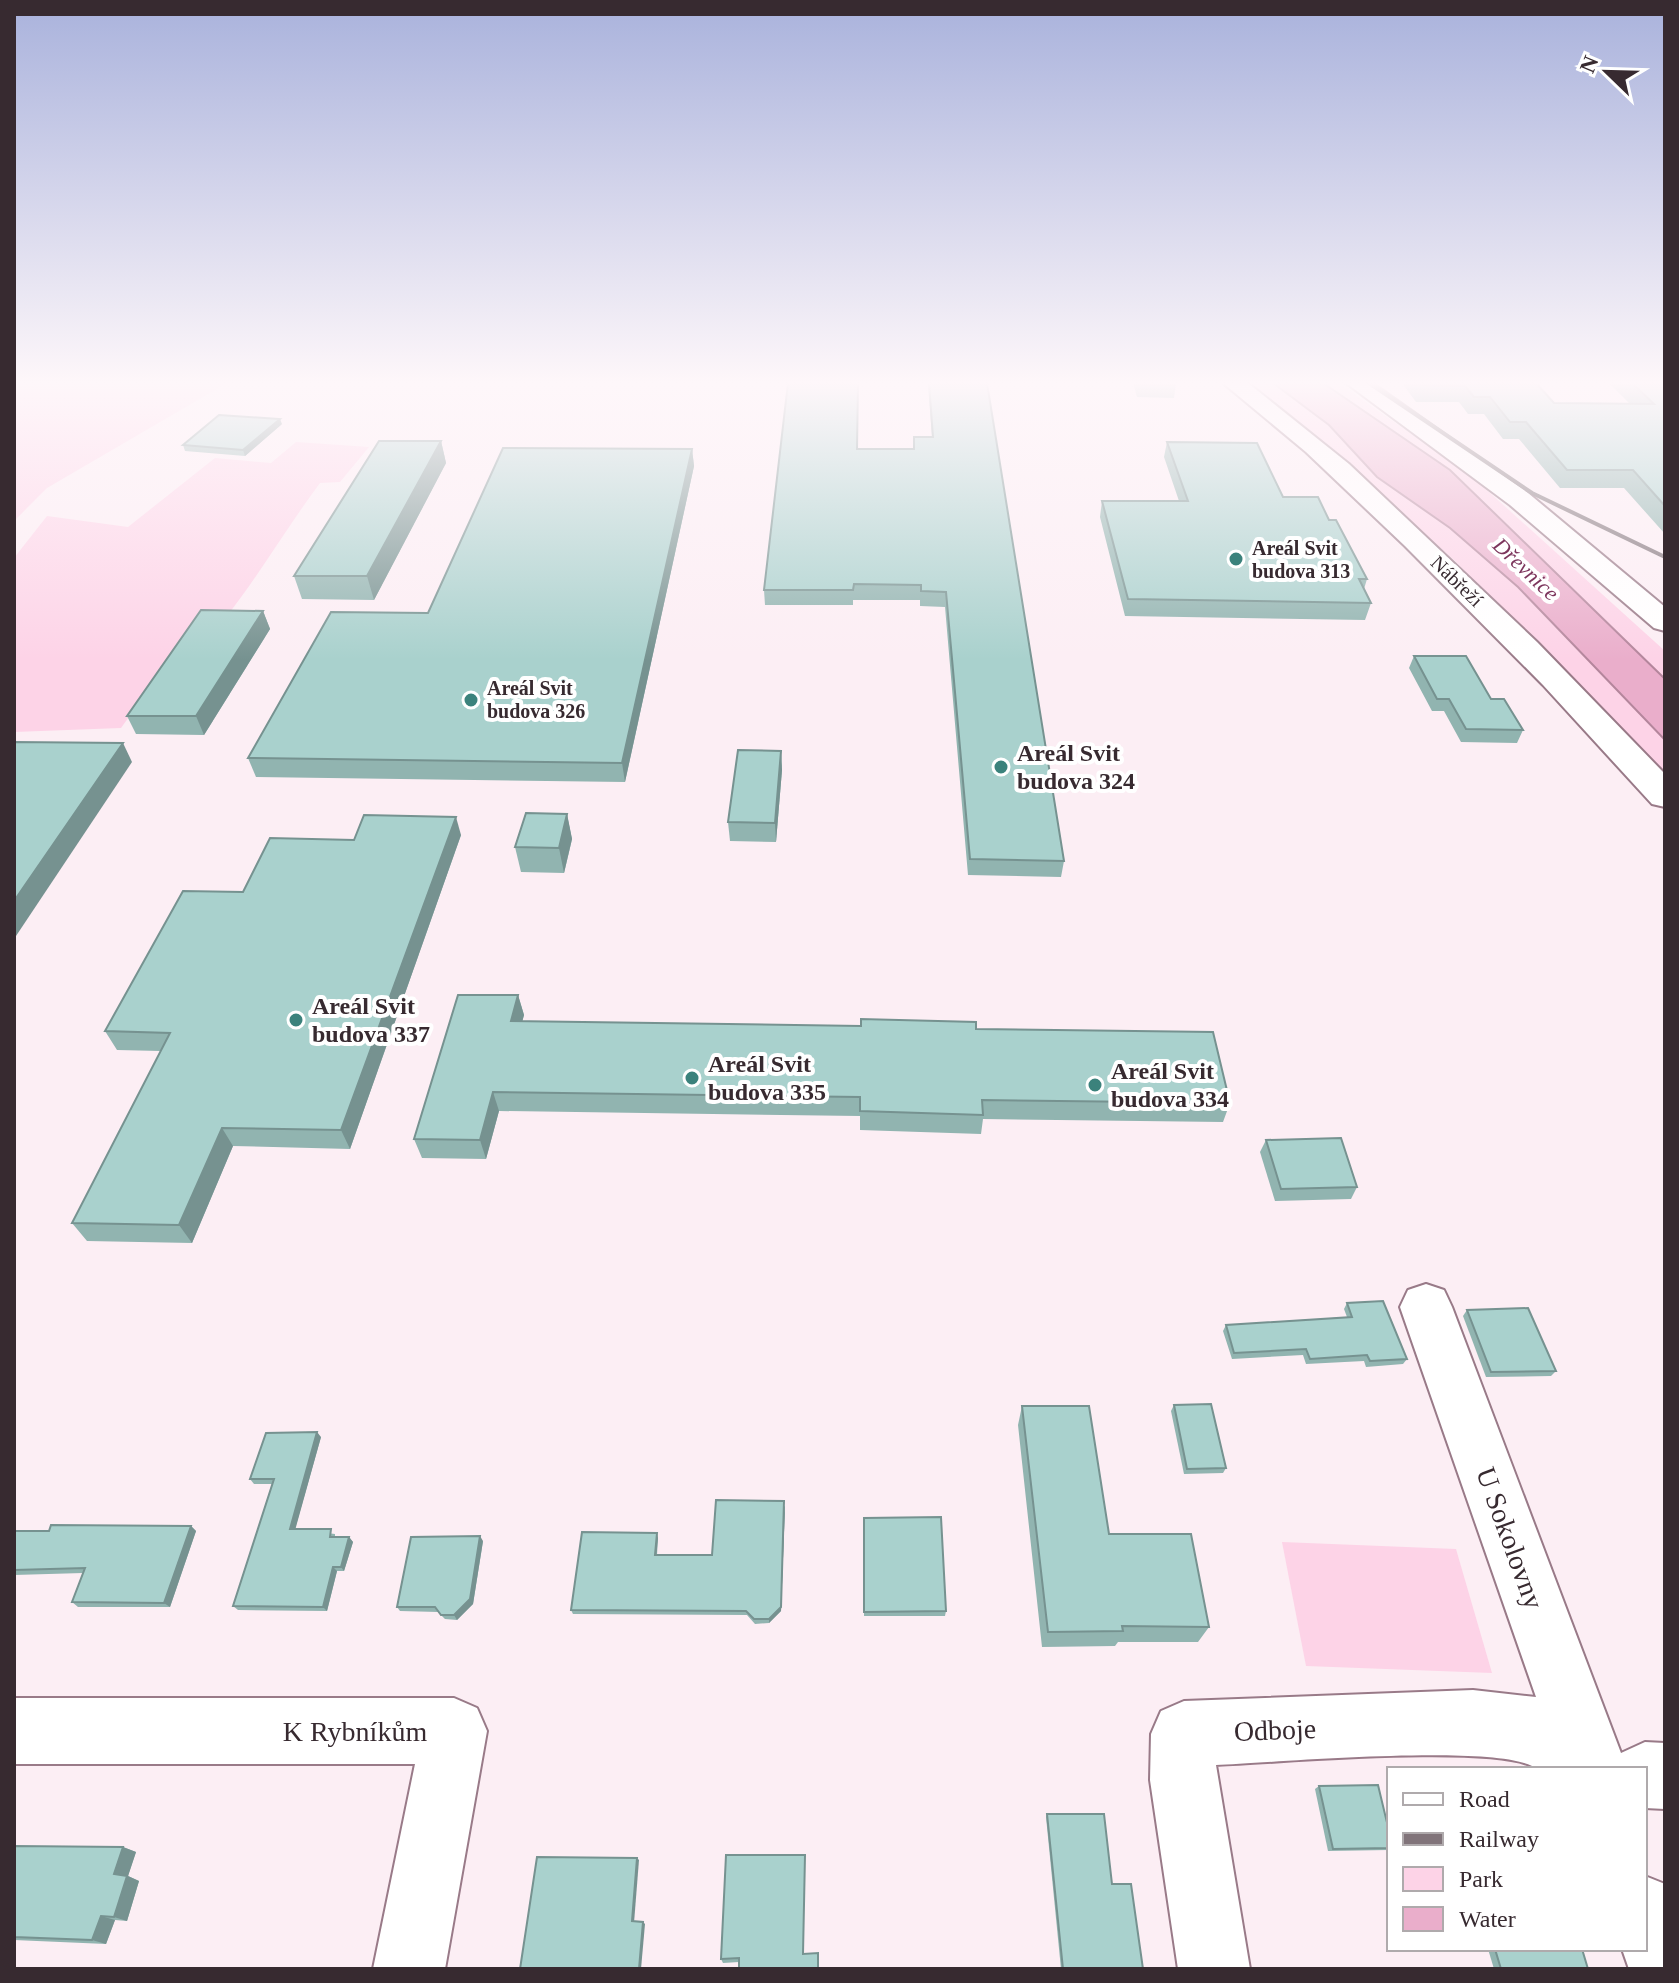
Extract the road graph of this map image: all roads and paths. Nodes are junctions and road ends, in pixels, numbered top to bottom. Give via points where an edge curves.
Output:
1 (1346, 476) edge
2 (1486, 476) edge
3 (1665, 622) edge
4 (1665, 796) edge
5 (1426, 1307) dead end
6 (14, 1731) edge
7 (1589, 1767) edge
8 (1591, 1767) edge
9 (1647, 1917) edge
10 (1665, 1968) edge
11 (409, 1969) edge
12 (1214, 1969) edge

1 - 4 street, Nábřeží via 1549,670
2 - 3 street
5 - 8 street, U Sokolovny
6 - 11 street, K Rybníkům via 454,1731
7 - 12 street, Odboje via 1540,1730 1473,1722 1184,1734 1183,1780
9 - 10 street

